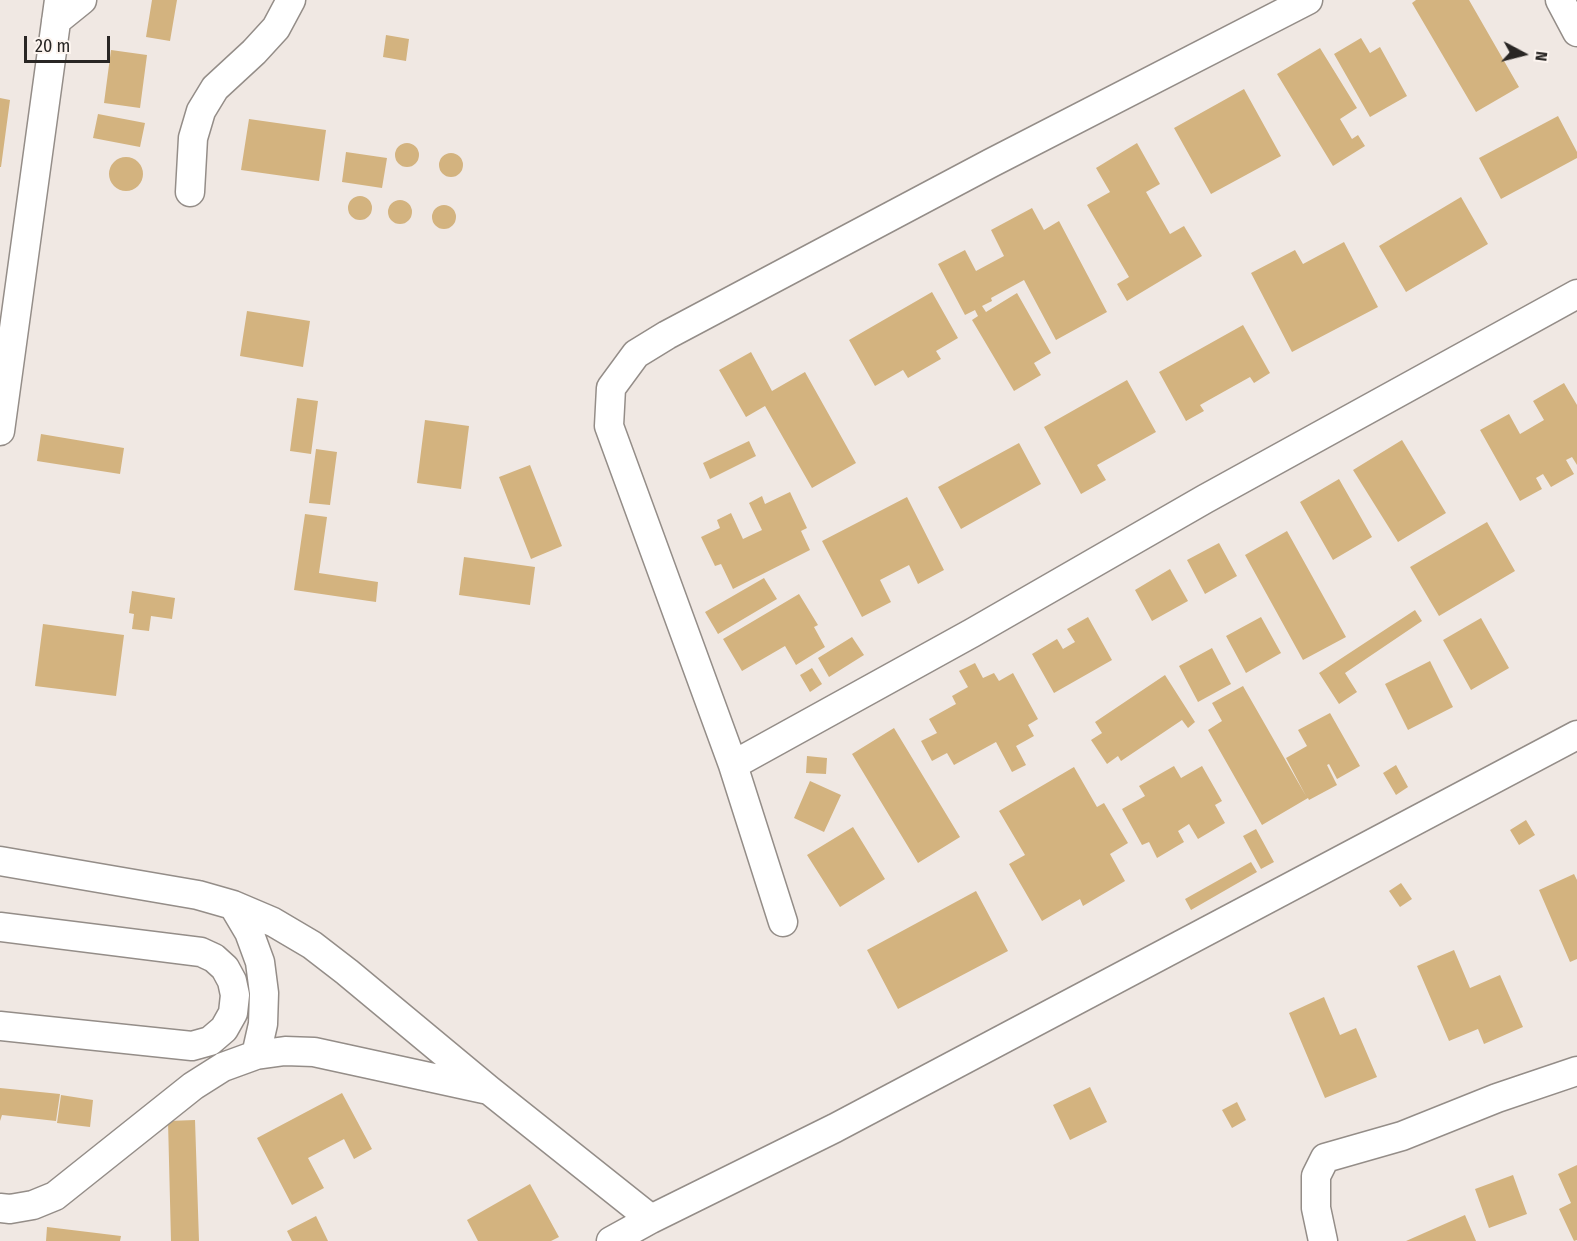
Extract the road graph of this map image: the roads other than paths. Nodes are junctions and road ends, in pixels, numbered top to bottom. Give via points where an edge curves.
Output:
1 (82, 0) edge
2 (291, 0) edge
3 (1308, 0) edge
4 (1560, 0) edge
5 (57, 11) edge
6 (1577, 32) edge
7 (190, 192) dead end
8 (1577, 294) edge
9 (0, 430) edge
10 (1577, 735) edge
11 (733, 765) junction
12 (0, 861) edge
13 (232, 905) junction
14 (783, 921) dead end
15 (0, 927) edge
16 (0, 1026) edge
17 (256, 1055) junction
18 (1577, 1071) edge
19 (489, 1090) junction
20 (0, 1208) edge
21 (651, 1219) junction
22 (611, 1241) edge
23 (1323, 1241) edge

1 - 5 street
2 - 7 street via 276,28 215,87 201,111 193,138
3 - 11 street via 992,163 636,354 611,388 609,426
4 - 6 street
5 - 9 street
8 - 11 street
10 - 21 street via 835,1128
11 - 14 street
12 - 13 street via 198,895
13 - 17 street via 249,932 261,972 263,1024
13 - 19 street via 273,922 312,945
15 - 16 street via 201,952 225,968 235,995 233,1013 224,1029 210,1041 192,1046
17 - 19 street via 314,1052
17 - 20 street via 223,1067 193,1086 55,1196 33,1205
18 - 23 street via 1402,1136 1325,1158 1316,1176 1316,1208
19 - 21 street
21 - 22 street

